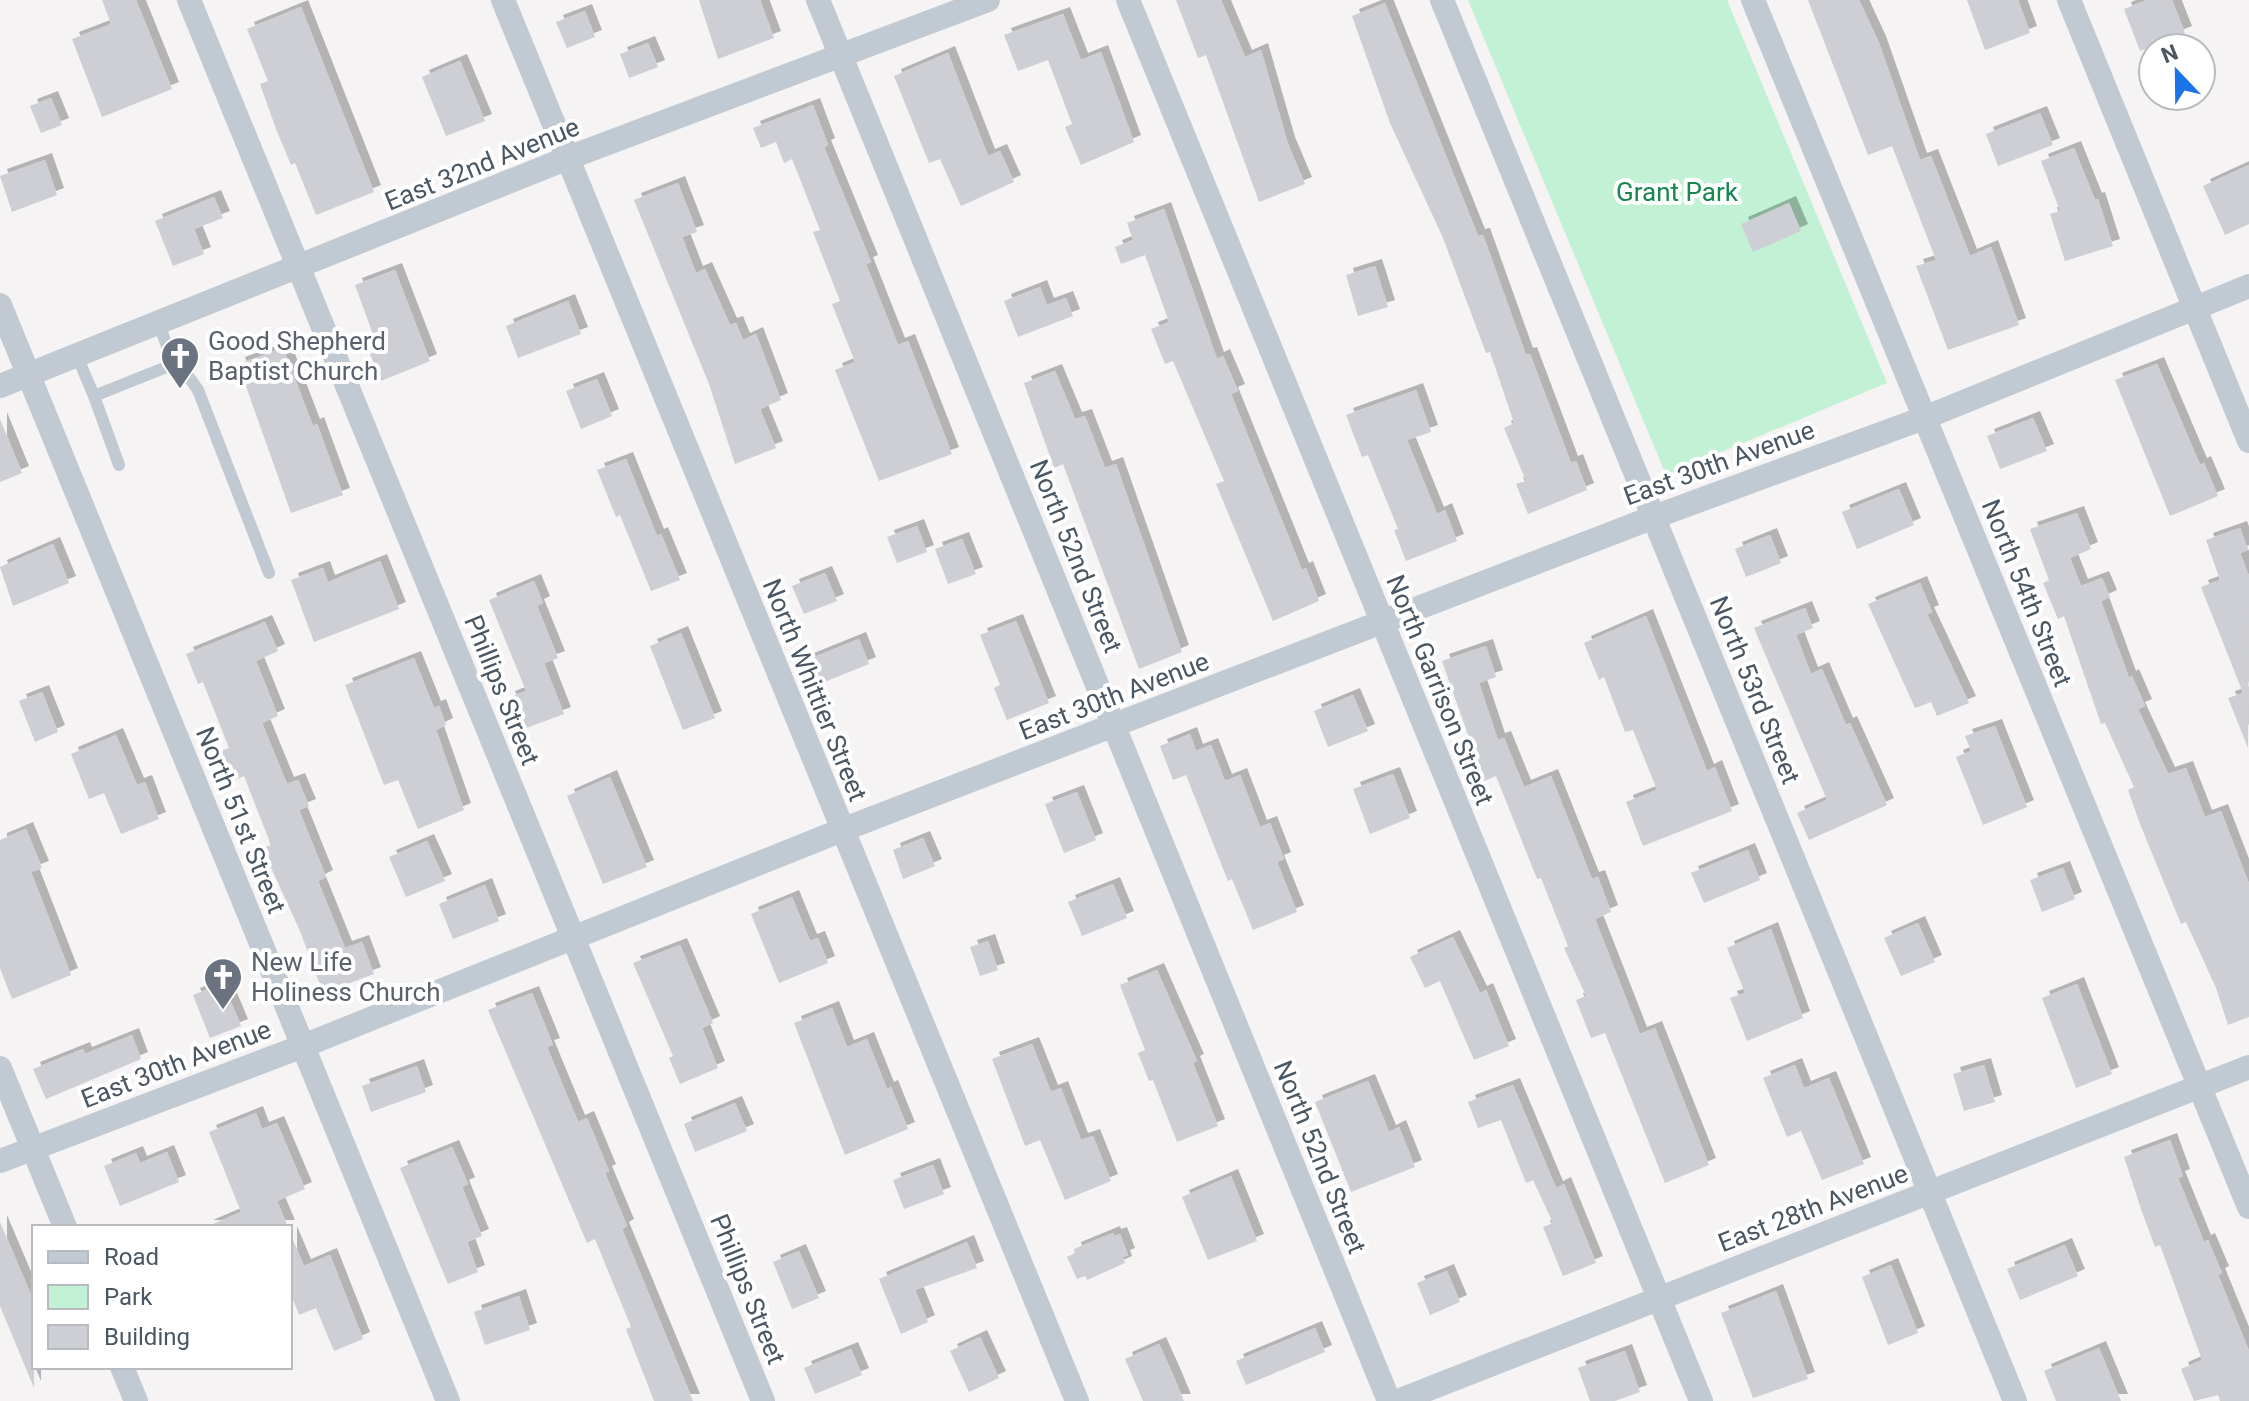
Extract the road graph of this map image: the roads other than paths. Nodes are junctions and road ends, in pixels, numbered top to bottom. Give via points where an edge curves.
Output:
1 (189, 0) edge
2 (503, 0) edge
3 (818, 0) edge
4 (988, 0) edge
5 (1128, 0) edge
6 (1442, 0) edge
7 (1753, 0) edge
8 (2069, 0) edge
9 (842, 58) junction
10 (568, 158) junction
11 (298, 269) junction
12 (2249, 286) edge
13 (0, 305) edge
14 (2194, 307) junction
15 (159, 324) junction
16 (77, 356) junction
17 (179, 362) junction
18 (29, 375) junction
19 (0, 386) edge
20 (94, 396) junction
21 (1924, 418) junction
22 (2249, 441) edge
23 (119, 465) dead end
24 (1654, 517) junction
25 (269, 573) dead end
26 (1383, 623) junction
27 (1115, 725) junction
28 (842, 830) junction
29 (573, 935) junction
30 (303, 1046) junction
31 (2249, 1067) edge
32 (0, 1068) edge
33 (2200, 1086) junction
34 (33, 1148) junction
35 (0, 1161) edge
36 (1930, 1192) junction
37 (2249, 1207) edge
38 (64, 1225) edge
39 (1659, 1298) junction
40 (123, 1369) edge
41 (136, 1401) edge
42 (448, 1401) edge
43 (763, 1401) edge
44 (1077, 1401) edge
45 (1389, 1401) edge
46 (1398, 1401) edge
47 (1701, 1401) edge
48 (2015, 1401) edge

1 - 11 street, Phillips Street
2 - 10 street, North Whittier Street
3 - 9 street, North 52nd Street
4 - 9 street, East 32nd Avenue
5 - 26 street, North Garrison Street
6 - 24 street, North 53rd Street
7 - 21 street, North 54th Street
8 - 14 street
9 - 10 street, East 32nd Avenue
9 - 27 street, North 52nd Street
10 - 11 street, East 32nd Avenue
10 - 28 street, North Whittier Street
11 - 15 street, East 32nd Avenue
11 - 29 street, Phillips Street
12 - 14 street, East 30th Avenue
13 - 18 street, North 51st Street
14 - 21 street, East 30th Avenue
14 - 22 street
15 - 16 street, East 32nd Avenue
15 - 17 lane
16 - 18 street, East 32nd Avenue
16 - 20 lane
17 - 20 lane
17 - 25 lane via 198,390
18 - 19 street, East 32nd Avenue
18 - 30 street, North 51st Street
20 - 23 lane
21 - 24 street, East 30th Avenue
21 - 33 street, North 54th Street
24 - 26 street, East 30th Avenue
24 - 36 street, North 53rd Street
26 - 27 street, East 30th Avenue
26 - 39 street, North Garrison Street
27 - 28 street, East 30th Avenue
27 - 45 street, North 52nd Street
28 - 29 street, East 30th Avenue
28 - 44 street, North Whittier Street
29 - 30 street, East 30th Avenue
29 - 43 street, Phillips Street
30 - 34 street, East 30th Avenue
30 - 42 street, North 51st Street
31 - 33 street, East 28th Avenue
32 - 34 street
33 - 36 street, East 28th Avenue
33 - 37 street, North 54th Street
34 - 35 street, East 30th Avenue
34 - 38 street
36 - 39 street, East 28th Avenue
36 - 48 street, North 53rd Street
39 - 46 street, East 28th Avenue
39 - 47 street, North Garrison Street
40 - 41 street

